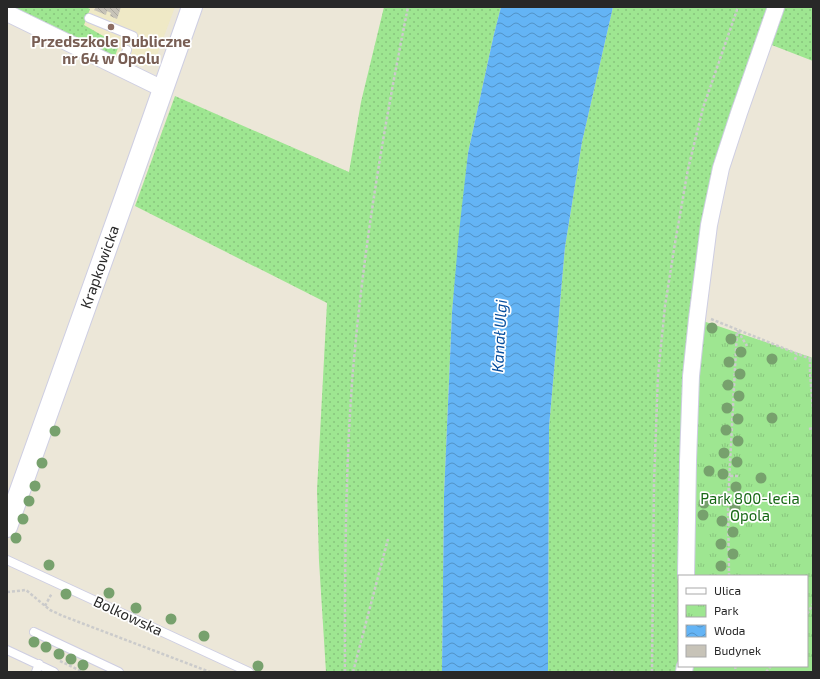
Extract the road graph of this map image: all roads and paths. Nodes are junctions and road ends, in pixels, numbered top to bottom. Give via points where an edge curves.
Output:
1 (192, 7) edge
2 (408, 7) edge
3 (738, 7) edge
4 (776, 7) edge
5 (7, 13) edge
6 (89, 18) dead end
7 (132, 36) dead end
8 (127, 50) dead end
9 (120, 69) junction
10 (163, 89) junction
11 (698, 313) junction
12 (738, 330) junction
13 (747, 346) dead end
14 (797, 354) junction
15 (795, 360) dead end
16 (812, 360) edge
17 (813, 410) edge
18 (813, 428) edge
19 (809, 429) dead end
20 (730, 476) junction
21 (738, 476) dead end
22 (7, 527) edge
23 (388, 539) dead end
24 (7, 560) edge
25 (686, 575) edge
26 (729, 575) edge
27 (7, 592) edge
28 (34, 632) dead end
29 (7, 650) edge
30 (37, 668) edge
31 (54, 672) edge
32 (119, 672) edge
33 (210, 672) edge
34 (249, 672) edge
35 (345, 672) edge
36 (353, 672) edge
37 (652, 672) edge

1 - 10 street, Krapkowicka
2 - 35 path via 381,151 359,308 348,463
3 - 37 path via 703,108 688,169 665,306 658,375 654,482
4 - 11 street via 721,168 709,225
5 - 9 street
6 - 7 lane
8 - 9 lane
9 - 10 street
10 - 22 street, Krapkowicka
11 - 12 path
11 - 25 street via 691,376
12 - 13 path
12 - 14 path
12 - 20 path
14 - 15 path
14 - 16 path
16 - 17 path via 810,373
18 - 19 path
20 - 21 path
20 - 26 path
23 - 36 path
24 - 34 lane, Bolkowska
27 - 33 path via 26,590 50,610 63,616
28 - 32 lane
29 - 30 lane
30 - 31 lane

